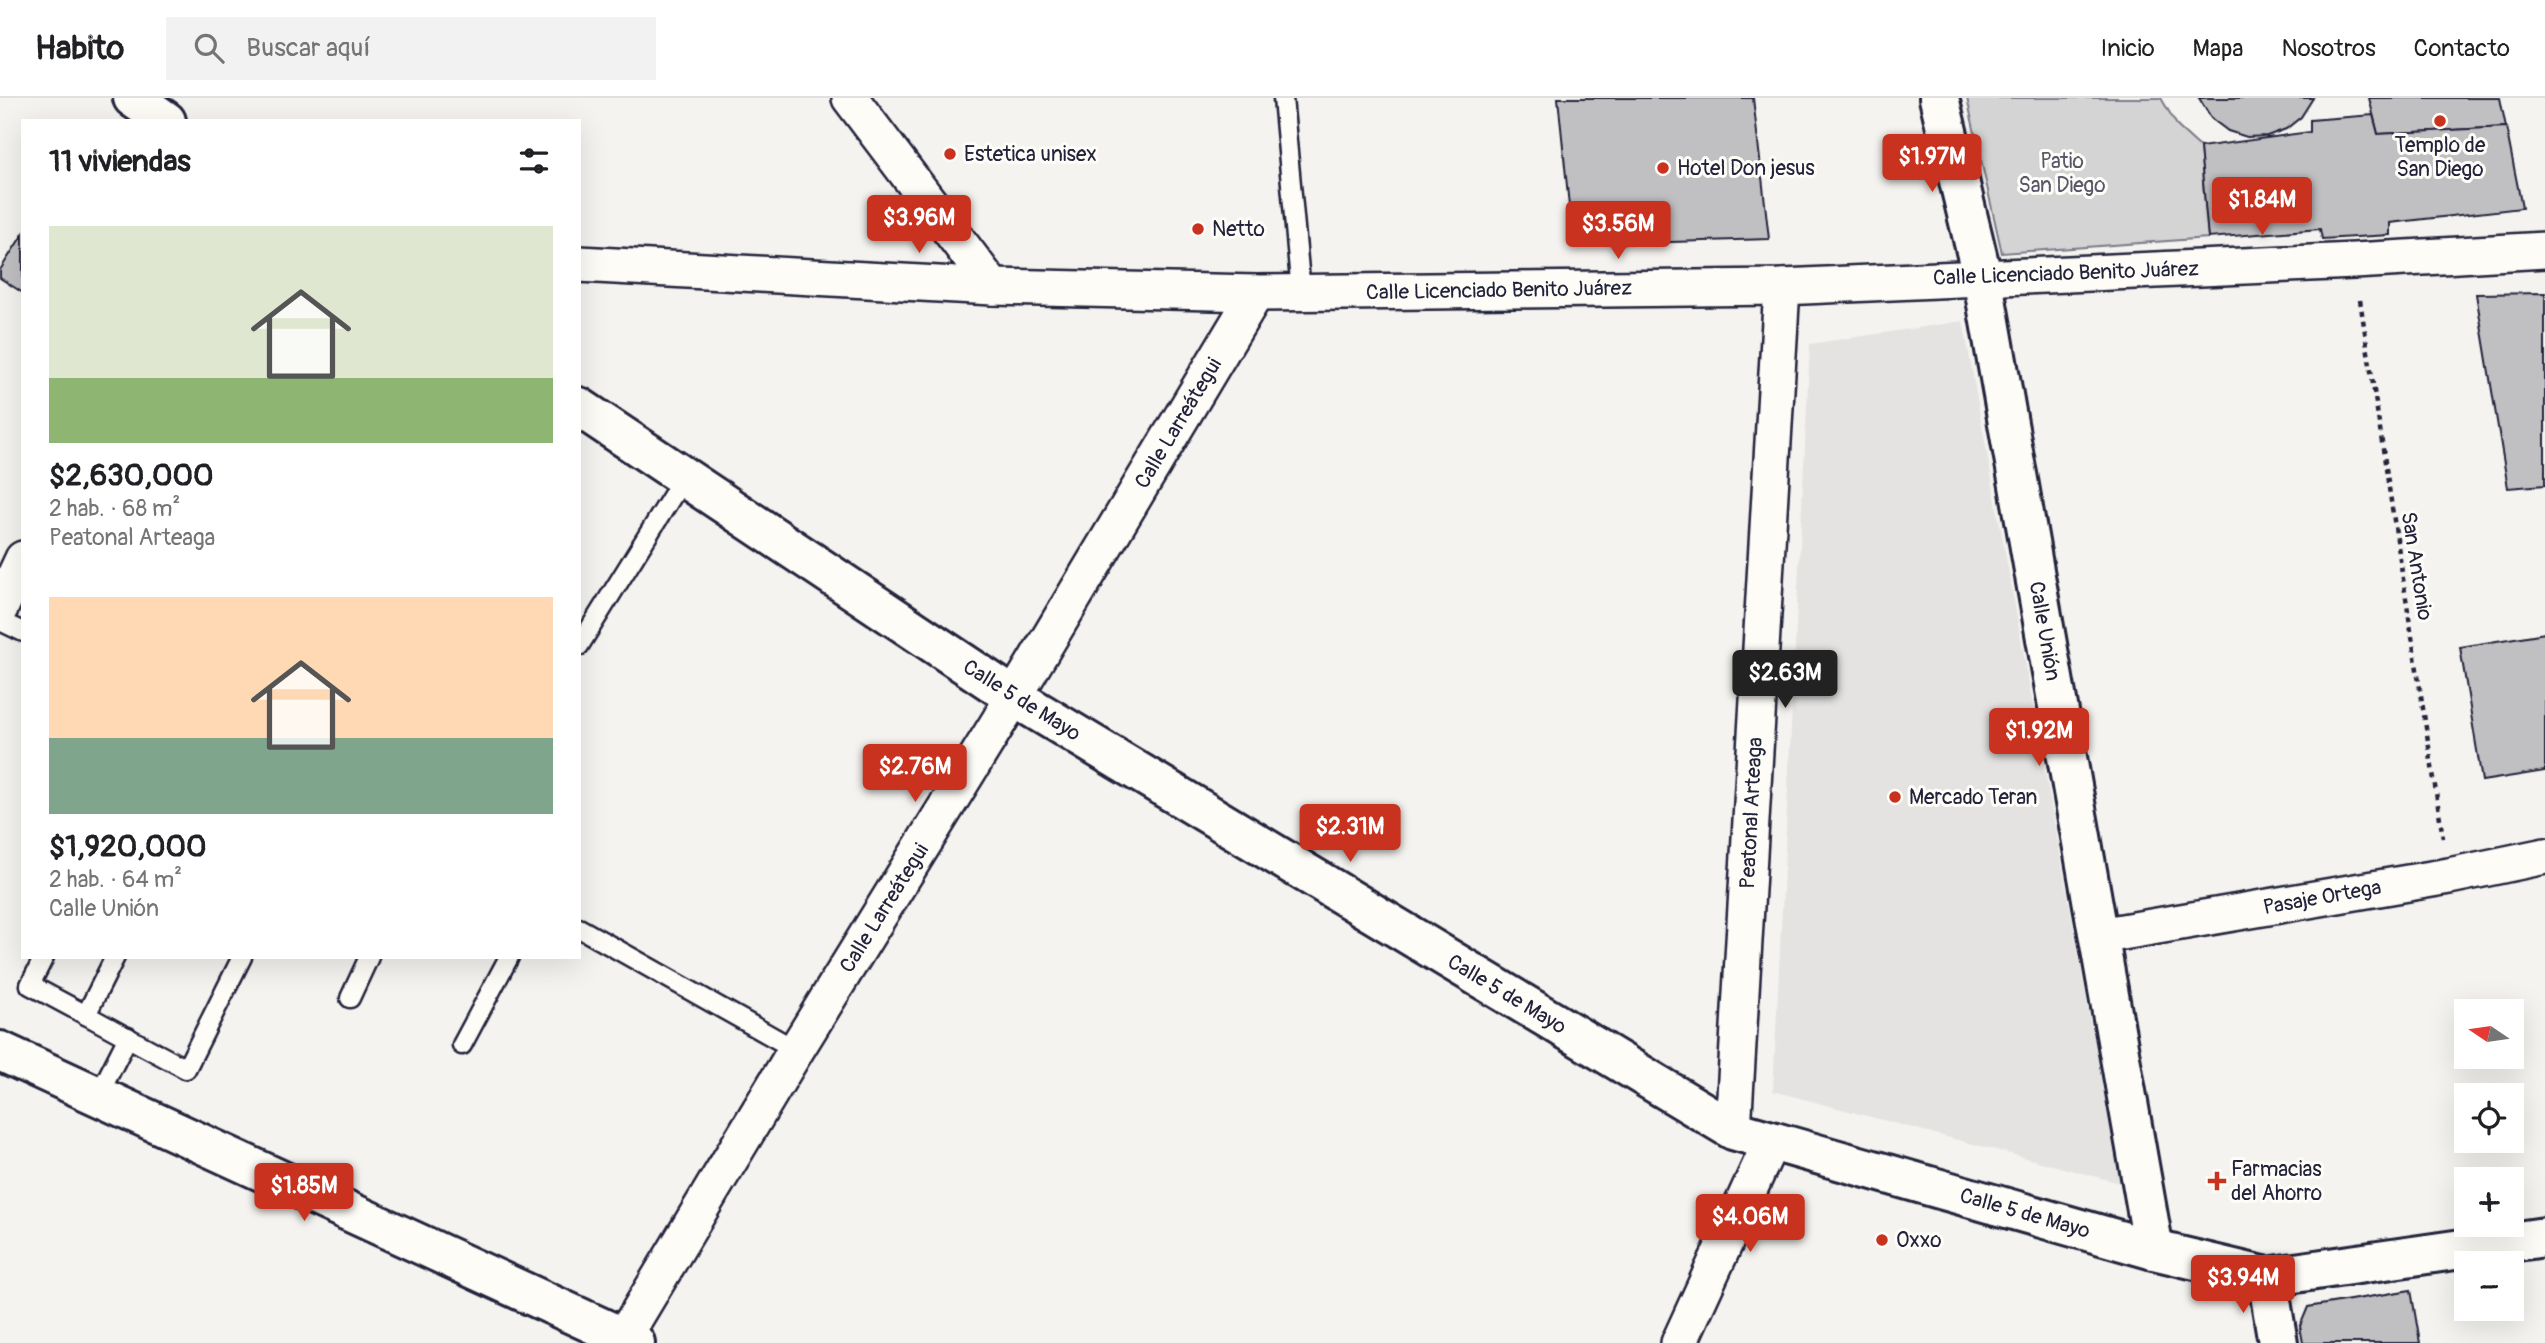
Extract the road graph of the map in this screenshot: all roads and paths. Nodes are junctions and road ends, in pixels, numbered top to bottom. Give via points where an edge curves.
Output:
1 (133, 98) edge
2 (188, 98) edge
3 (850, 98) edge
4 (1283, 98) edge
5 (1939, 98) edge
6 (163, 119) edge
7 (175, 119) edge
8 (2545, 250) edge
9 (2354, 261) junction
10 (581, 264) edge
11 (1982, 276) junction
12 (1782, 286) junction
13 (993, 287) junction
14 (1301, 292) junction
15 (1256, 293) junction
16 (581, 408) edge
17 (684, 477) junction
18 (21, 563) edge
19 (0, 608) edge
20 (0, 621) edge
21 (21, 631) edge
22 (581, 643) edge
23 (1014, 697) junction
24 (2545, 856) edge
25 (2449, 876) junction
26 (581, 929) edge
27 (2099, 936) junction
28 (43, 959) edge
29 (114, 959) edge
30 (241, 959) edge
31 (368, 959) edge
32 (508, 959) edge
33 (350, 998) dead end
34 (86, 1015) junction
35 (128, 1037) junction
36 (462, 1045) dead end
37 (796, 1050) junction
38 (0, 1051) edge
39 (98, 1096) junction
40 (1733, 1130) junction
41 (1771, 1142) junction
42 (2545, 1237) edge
43 (2154, 1250) junction
44 (2267, 1277) junction
45 (626, 1341) edge
46 (1679, 1343) edge
47 (2278, 1343) edge

1 - 6 main road
2 - 7 main road
3 - 13 street
4 - 14 lane
5 - 11 main road, Calle Unión
8 - 9 street, Calle Licenciado Benito Juárez
9 - 11 street, Calle Licenciado Benito Juárez
9 - 25 path, San Antonio
10 - 13 street, Calle Licenciado Benito Juárez
11 - 12 street, Calle Licenciado Benito Juárez
11 - 27 main road, Calle Unión
12 - 14 street, Calle Licenciado Benito Juárez
12 - 40 street, Peatonal Arteaga
13 - 15 street, Calle Licenciado Benito Juárez
14 - 15 street, Calle Licenciado Benito Juárez
15 - 23 street, Calle Larreátegui
16 - 17 main road, Calle 5 de Mayo
17 - 22 lane
17 - 23 main road, Calle 5 de Mayo
18 - 19 street
20 - 21 lane
23 - 37 street, Calle Larreátegui
23 - 40 main road, Calle 5 de Mayo
24 - 25 street, Pasaje Ortega
25 - 27 street, Pasaje Ortega
26 - 37 lane
27 - 43 main road, Calle Unión
28 - 34 lane via 30,985
29 - 34 lane
30 - 35 lane via 186,1069
31 - 33 lane
32 - 36 lane
34 - 35 lane
35 - 39 lane
37 - 45 street, Calle Larreátegui
38 - 39 main road
39 - 45 main road
40 - 41 main road, Calle 5 de Mayo
41 - 43 main road, Calle 5 de Mayo
41 - 46 street
42 - 44 main road, Calle 5 de Mayo
43 - 44 main road, Calle 5 de Mayo
44 - 47 main road

